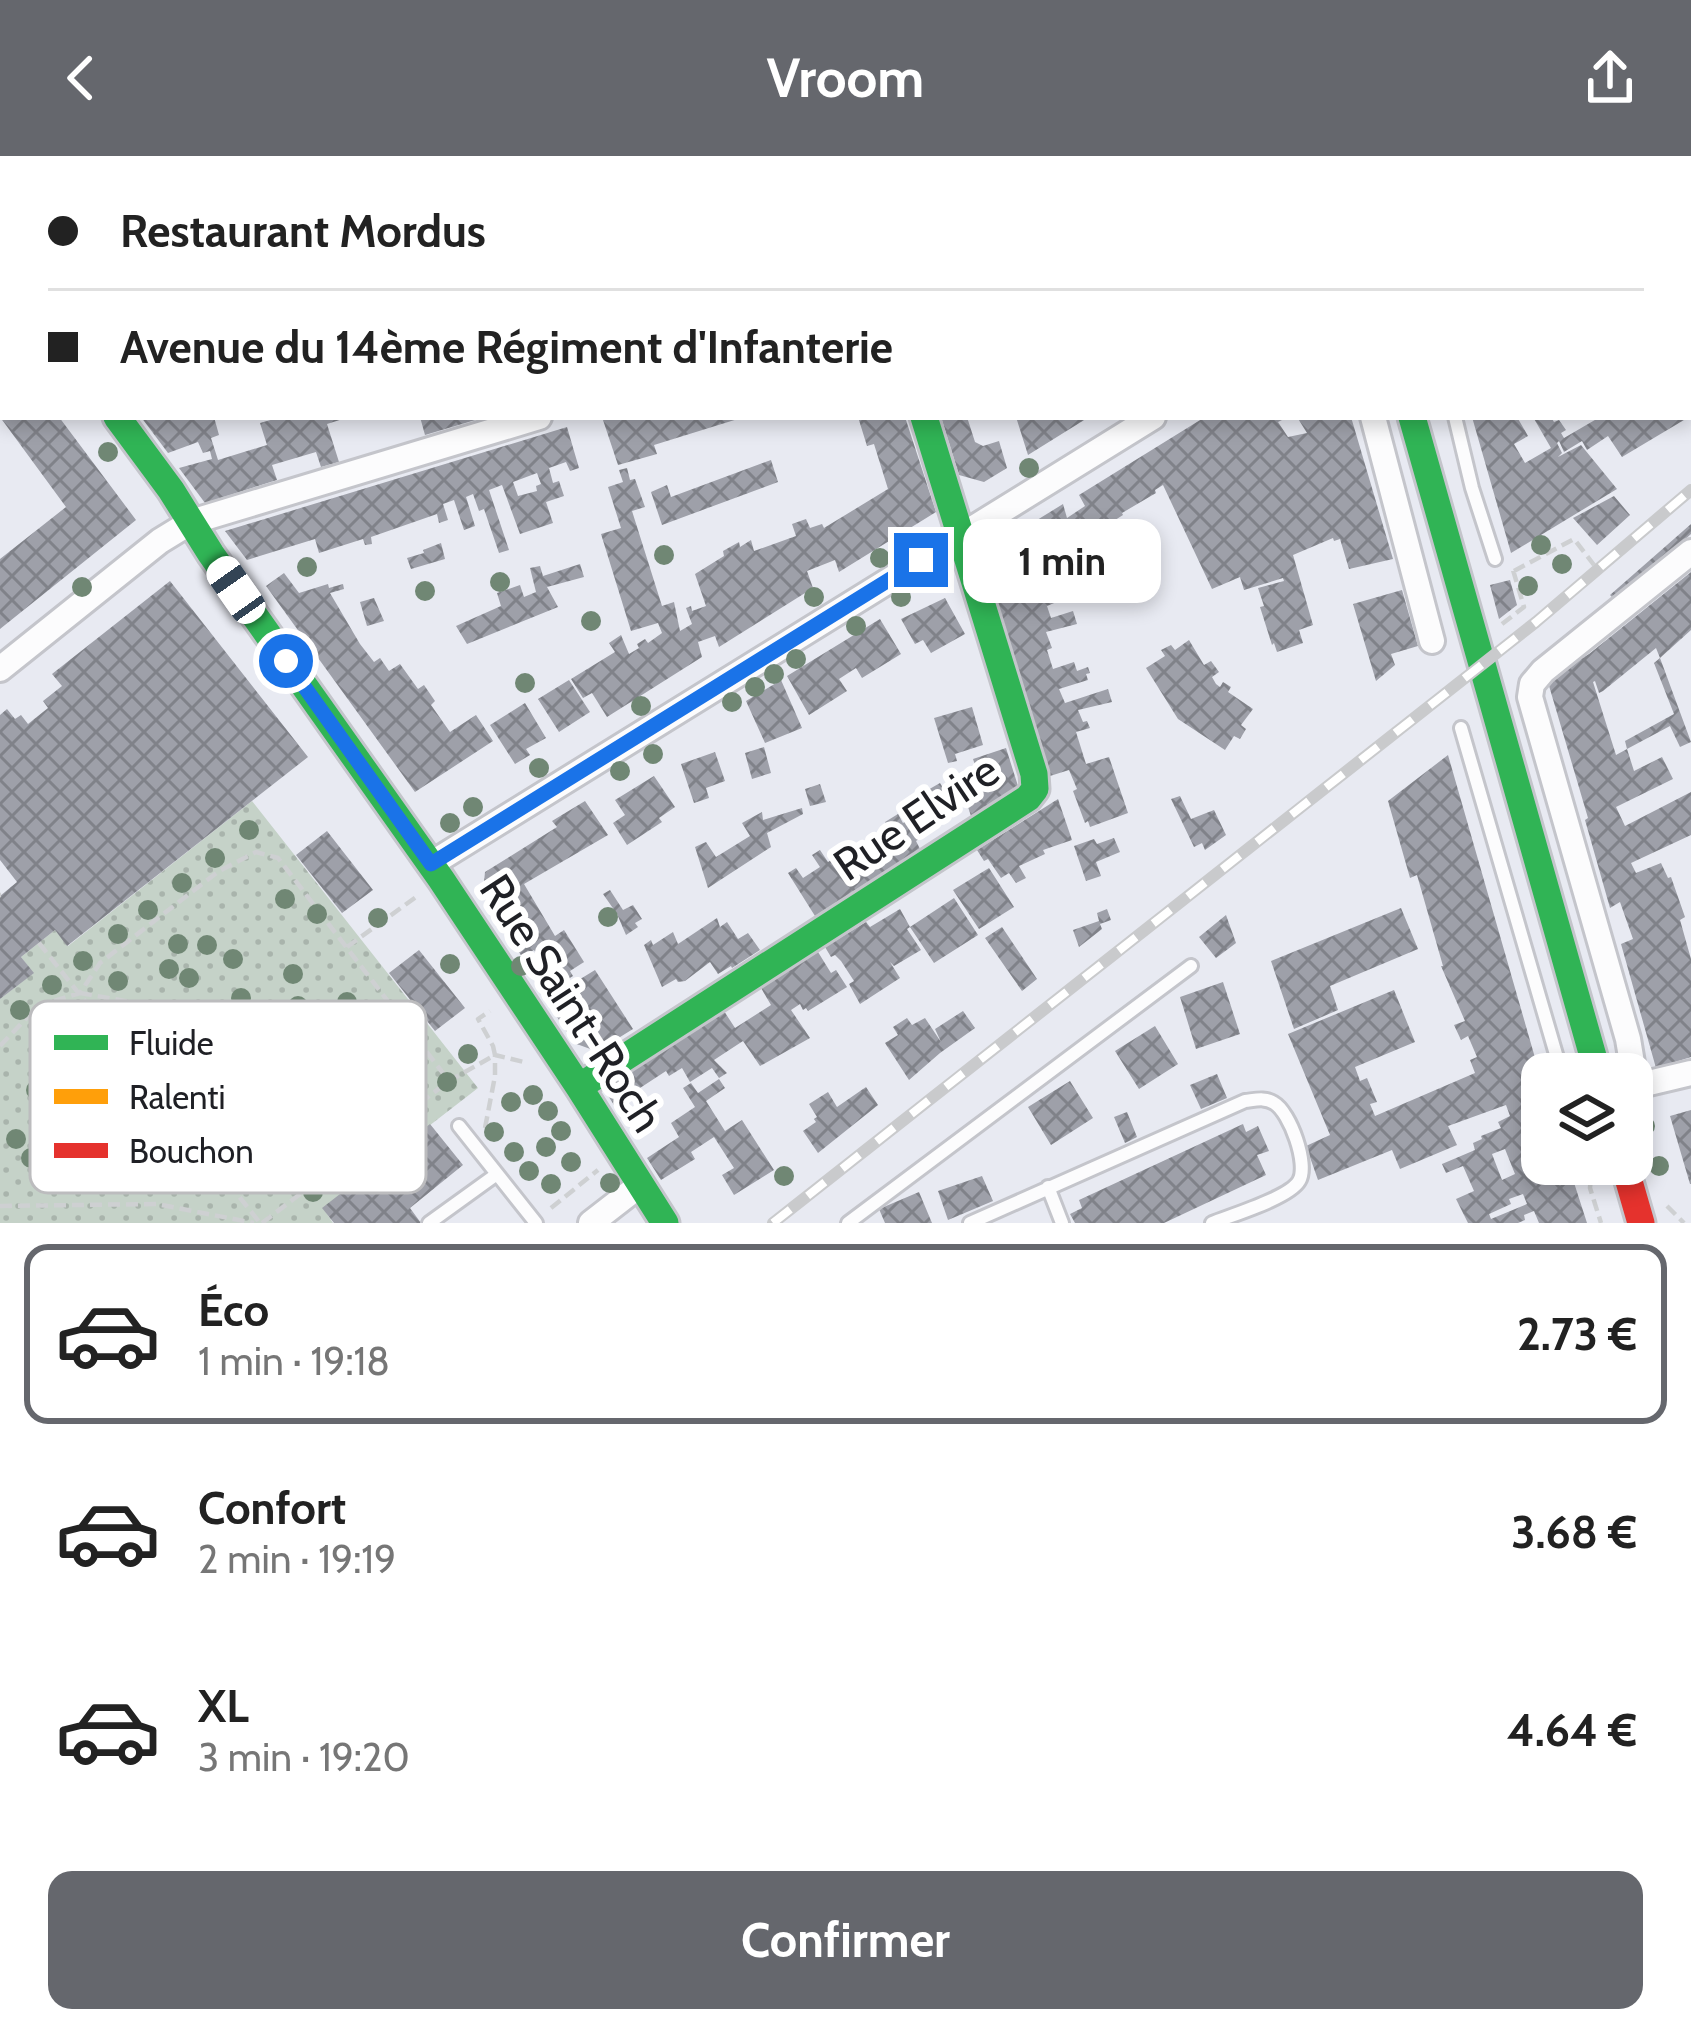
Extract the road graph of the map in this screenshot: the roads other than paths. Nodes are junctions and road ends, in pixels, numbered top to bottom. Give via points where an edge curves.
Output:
1 (119, 420) edge
2 (529, 420) edge
3 (925, 420) edge
4 (1148, 420) edge
5 (1374, 420) edge
6 (1413, 420) edge
7 (1456, 420) edge
8 (191, 522) junction
9 (961, 534) junction
10 (1691, 552) edge
11 (1495, 559) dead end
12 (1432, 641) dead end
13 (0, 669) edge
14 (1461, 728) dead end
15 (436, 872) junction
16 (1191, 965) dead end
17 (1556, 1053) edge
18 (1582, 1053) edge
19 (1630, 1053) edge
20 (1691, 1073) edge
21 (1653, 1082) edge
22 (579, 1087) junction
23 (459, 1126) dead end
24 (497, 1174) junction
25 (640, 1184) junction
26 (1630, 1185) edge
27 (1048, 1187) junction
28 (535, 1222) edge
29 (430, 1223) edge
30 (591, 1223) edge
31 (665, 1223) edge
32 (848, 1223) edge
33 (970, 1223) edge
34 (1062, 1223) edge
35 (1212, 1223) edge
36 (1641, 1223) edge

1 - 8 street, Rue Saint-Roch
2 - 8 street
3 - 9 street, Rue Elvire
4 - 9 street
5 - 12 street
6 - 18 street
7 - 11 lane
8 - 13 street
8 - 15 street, Rue Saint-Roch
9 - 15 street
9 - 22 street, Rue Elvire via 1035,789
10 - 19 street via 1544,671 1530,697
14 - 17 lane
15 - 22 street, Rue Saint-Roch
16 - 32 lane
20 - 21 street
22 - 25 street, Rue Saint-Roch
23 - 24 lane
24 - 28 lane
24 - 29 lane
25 - 30 street
25 - 31 street, Rue Saint-Roch
26 - 36 street
27 - 33 lane
27 - 34 lane
27 - 35 lane via 1245,1101 1275,1103 1288,1118 1302,1176 1282,1194

